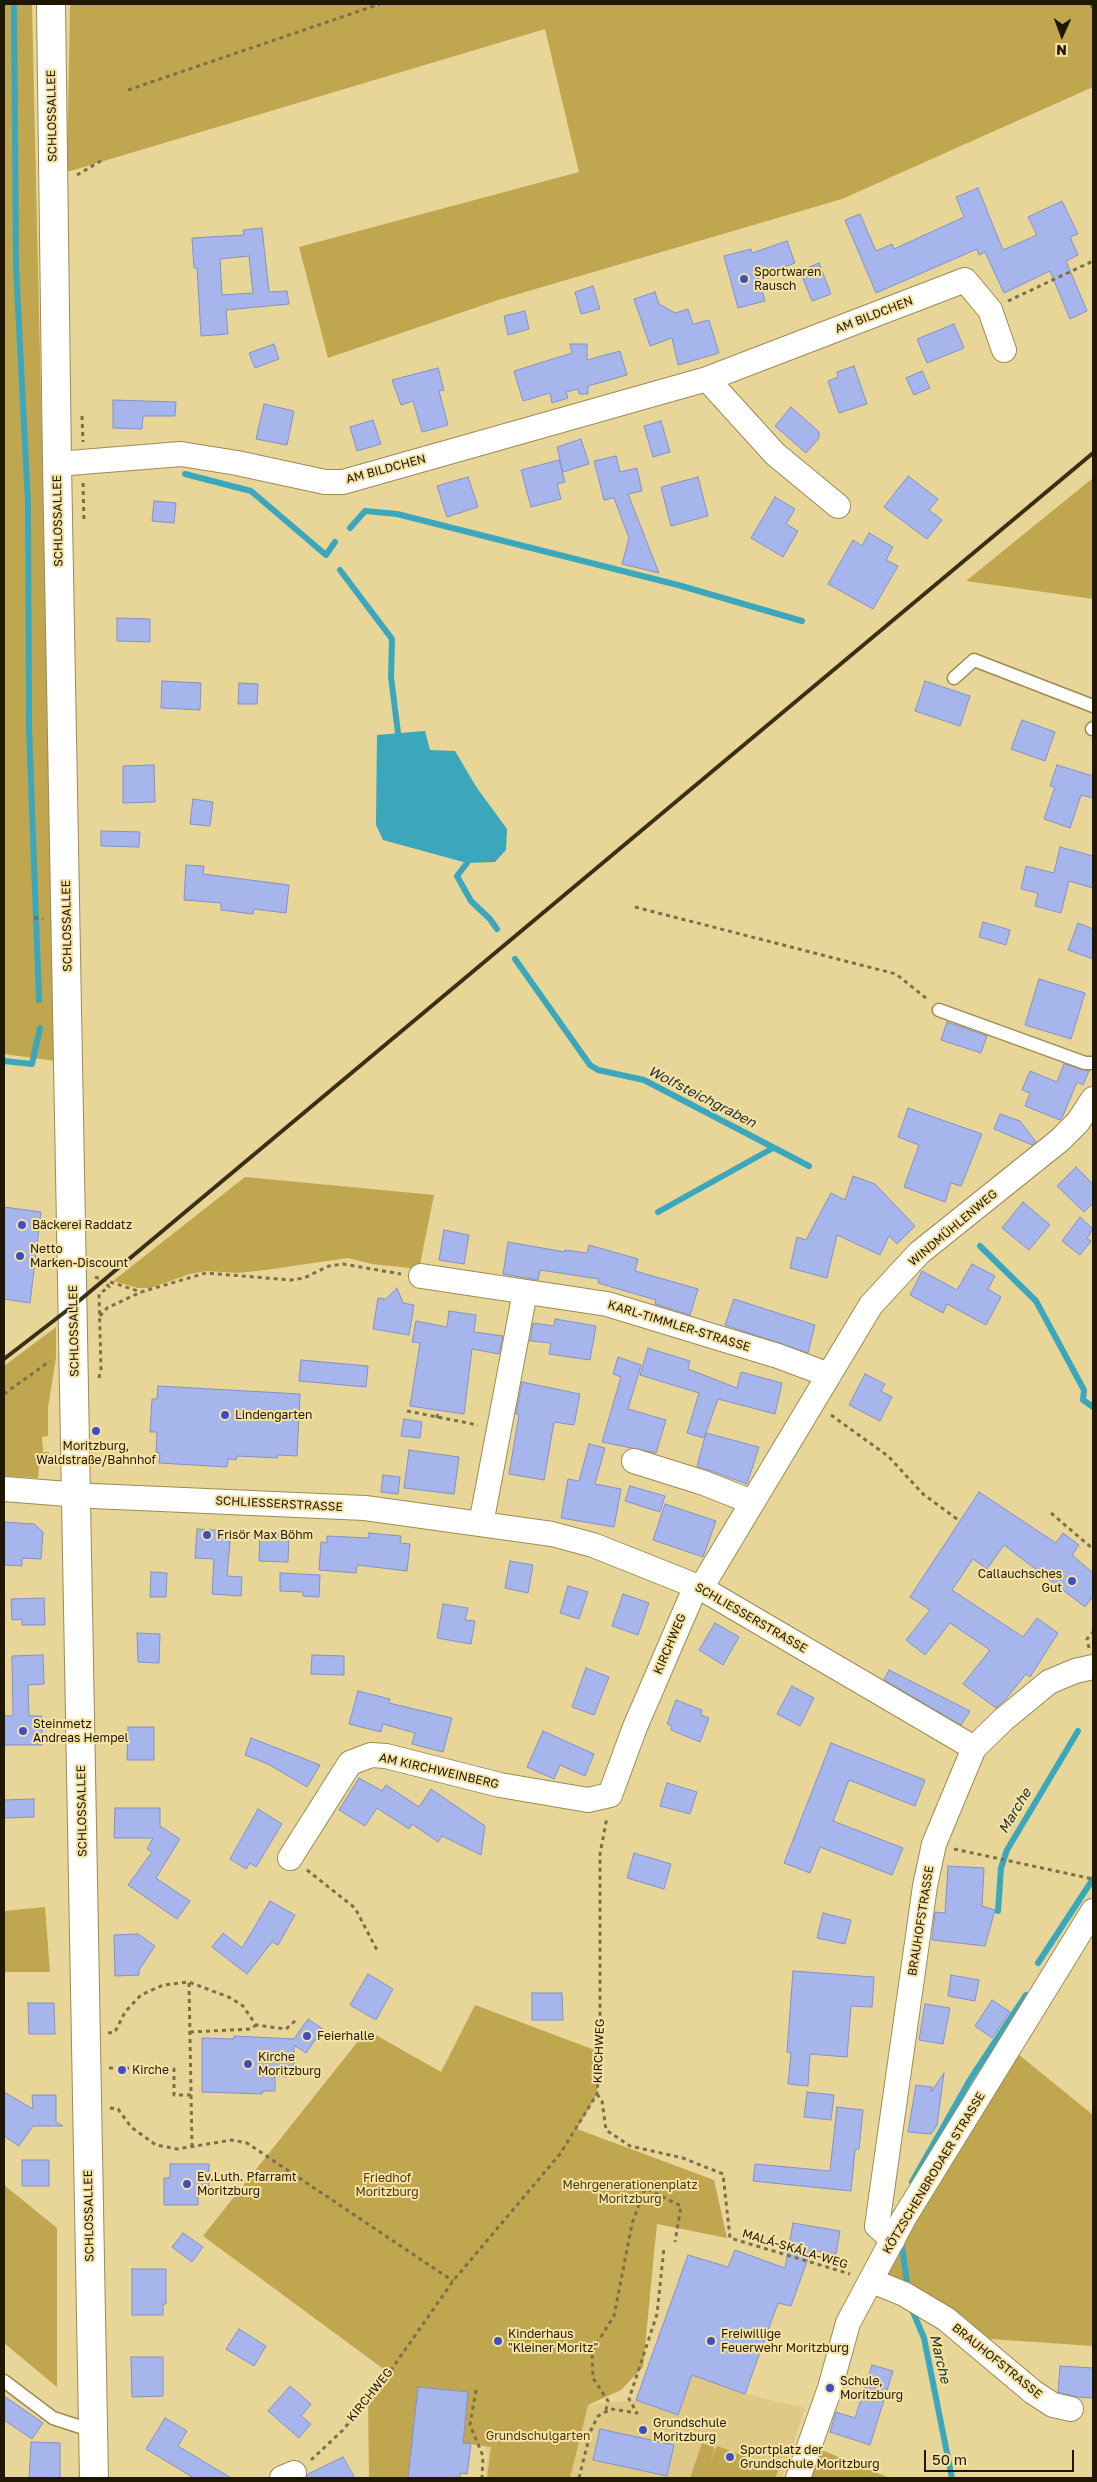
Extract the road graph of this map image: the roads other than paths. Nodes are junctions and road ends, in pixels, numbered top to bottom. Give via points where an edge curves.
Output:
1 (52, 4) edge
2 (1004, 350) dead end
3 (707, 379) junction
4 (57, 464) junction
5 (838, 506) dead end
6 (954, 678) dead end
7 (1093, 706) edge
8 (939, 1010) road end
9 (1093, 1063) edge
10 (1093, 1100) edge
11 (421, 1276) road end
12 (525, 1292) junction
13 (829, 1374) junction
14 (634, 1461) dead end
15 (4, 1489) edge
16 (77, 1494) junction
17 (752, 1502) junction
18 (481, 1524) junction
19 (698, 1587) junction
20 (1093, 1668) edge
21 (974, 1748) junction
22 (610, 1795) joint
23 (290, 1858) road end
24 (1093, 1911) edge
25 (893, 2240) junction
26 (872, 2281) junction
27 (4, 2381) edge
28 (1071, 2409) dead end
29 (93, 2431) junction
30 (94, 2478) edge
31 (798, 2478) edge

1 - 4 main road, SCHLOSSALLEE
2 - 3 street, AM BILDCHEN via 990,310 965,280
3 - 4 street, AM BILDCHEN via 342,482 325,482 237,462 181,454
3 - 5 street via 775,454
4 - 16 main road, SCHLOSSALLEE
6 - 7 lane via 974,660
8 - 9 lane
10 - 13 street, WINDMÜHLENWEG via 1060,1140 919,1253 871,1305
11 - 12 street, KARL-TIMMLER-STRASSE
12 - 13 street, KARL-TIMMLER-STRASSE via 607,1304
12 - 18 street
13 - 17 street, WINDMÜHLENWEG
14 - 17 street
15 - 16 street, SCHLIESSERSTRASSE
16 - 18 street, SCHLIESSERSTRASSE via 365,1508
16 - 29 main road, SCHLOSSALLEE
17 - 19 street, WINDMÜHLENWEG
18 - 19 street, SCHLIESSERSTRASSE via 552,1534 593,1544
19 - 21 street, SCHLIESSERSTRASSE
19 - 22 street, KIRCHWEG via 635,1727
20 - 21 street, BRAUHOFSTRASSE via 1074,1671 1049,1682
21 - 25 street, BRAUHOFSTRASSE via 934,1844 925,1886 877,2226
22 - 23 street, AM KIRCHWEINBERG via 579,1799 500,1785 371,1755 360,1758 347,1768
24 - 25 street, KÖTZSCHENBRODAER STRASSE
25 - 26 street, KÖTZSCHENBRODAER STRASSE
26 - 28 street, BRAUHOFSTRASSE via 909,2297 946,2319 1033,2392 1053,2405
26 - 31 street, KÖTZSCHENBRODAER STRASSE via 848,2323 830,2388
27 - 29 lane via 53,2418
29 - 30 main road, SCHLOSSALLEE

